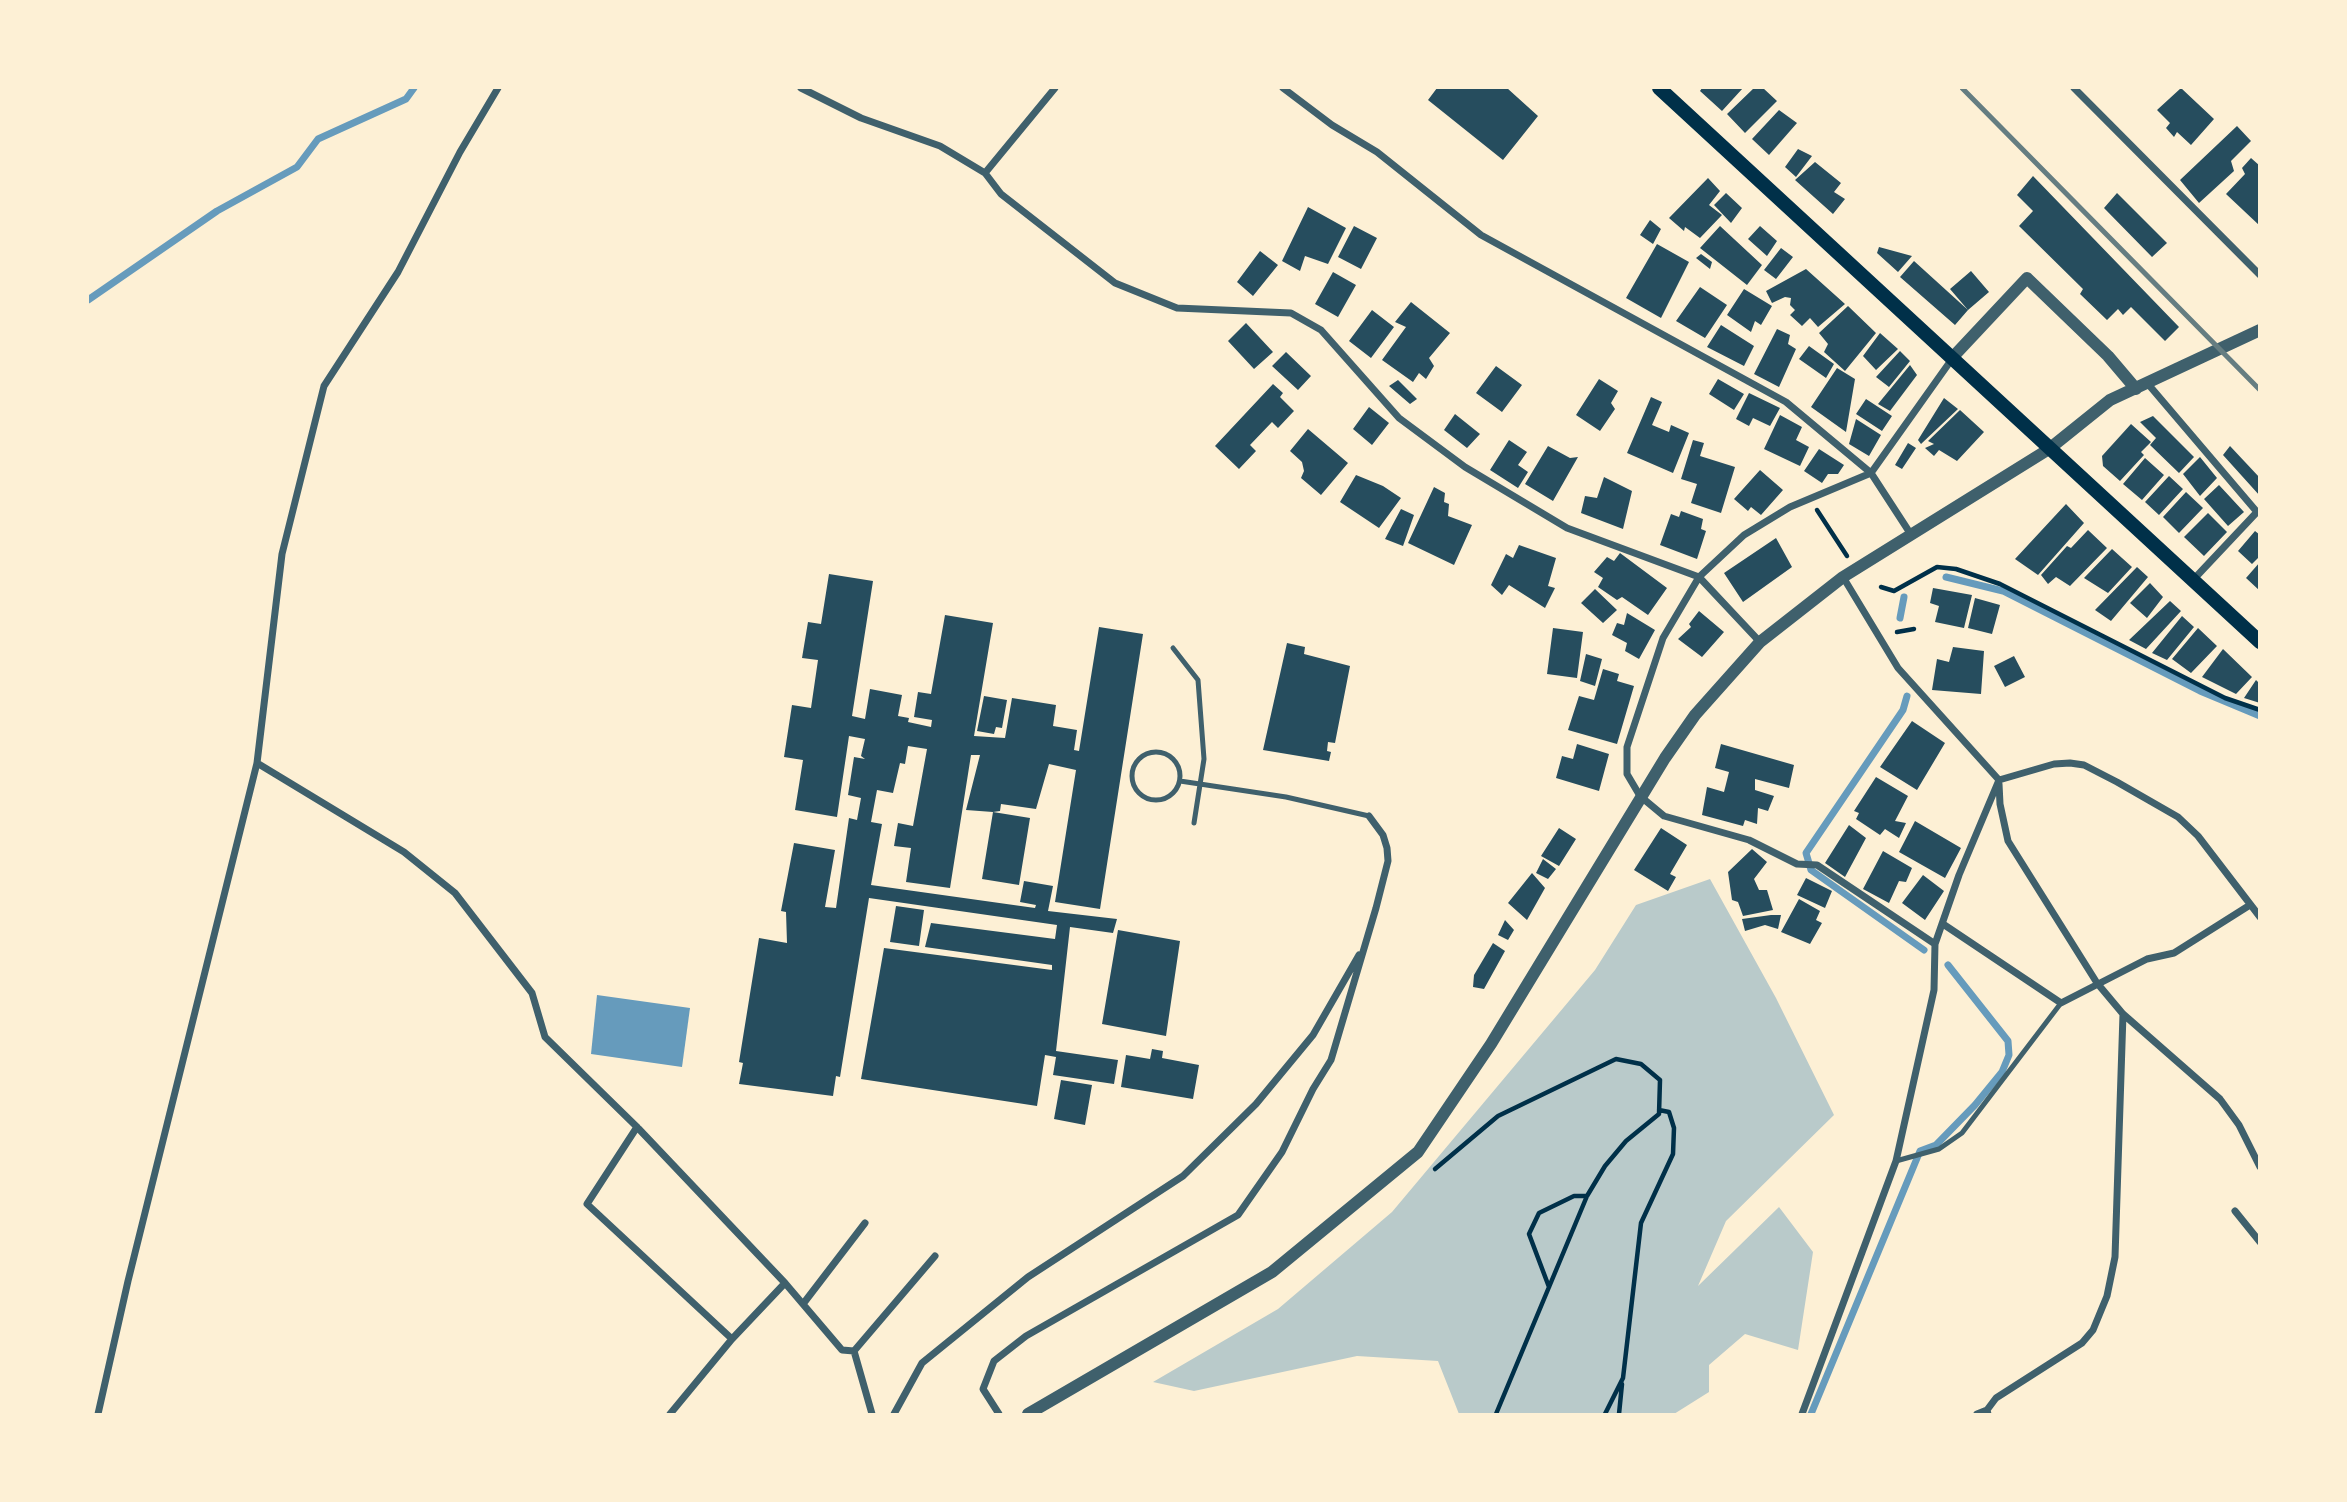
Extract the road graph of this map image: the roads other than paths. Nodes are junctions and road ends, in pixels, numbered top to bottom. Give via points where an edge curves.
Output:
1 (498, 88) edge
2 (801, 88) edge
3 (1055, 88) edge
4 (1283, 88) edge
5 (1659, 88) edge
6 (2074, 88) edge
7 (985, 173) junction
8 (2259, 275) edge
9 (2259, 330) edge
10 (1952, 358) junction
11 (2142, 386) junction
12 (2049, 449) junction
13 (1871, 473) junction
14 (1910, 533) junction
15 (1699, 577) junction
16 (1843, 577) junction
17 (2193, 581) junction
18 (1760, 642) junction
19 (2259, 642) edge
20 (1173, 648) dead end
21 (257, 763) junction
22 (1999, 780) junction
23 (1180, 781) junction
24 (1202, 785) junction
25 (1640, 796) junction
26 (1369, 816) joint
27 (1194, 822) dead end
28 (2250, 905) junction
29 (2259, 917) edge
30 (1942, 924) junction
31 (1366, 943) junction
32 (1935, 944) junction
33 (2097, 984) junction
34 (2061, 1003) junction
35 (2123, 1014) junction
36 (637, 1127) junction
37 (1896, 1161) junction
38 (2259, 1167) edge
39 (2235, 1211) dead end
40 (865, 1223) dead end
41 (2259, 1242) edge
42 (935, 1256) dead end
43 (785, 1283) junction
44 (803, 1304) junction
45 (732, 1339) junction
46 (854, 1351) junction
47 (1988, 1413) edge
48 (98, 1415) edge
49 (670, 1415) edge
50 (872, 1415) edge
51 (894, 1415) edge
52 (999, 1415) edge
53 (1028, 1415) edge
54 (1802, 1415) edge
55 (1977, 1415) edge

1 - 21 street via 398,272 324,386 282,554
2 - 7 street via 861,118 940,146
3 - 7 street
4 - 13 street via 1377,152 1481,235 1786,402
5 - 10 main road
6 - 8 street
7 - 15 street via 1000,194 1115,284 1177,308 1291,313 1321,330 1399,418 1465,467 1567,527
9 - 11 street
10 - 11 street via 2027,278
10 - 12 main road
10 - 13 street
11 - 12 street via 2110,400
11 - 17 street via 2257,512
12 - 14 street
12 - 17 main road
13 - 14 street
13 - 15 street via 1790,507 1744,536
14 - 16 street
15 - 18 street
15 - 25 street via 1663,638 1628,747 1628,774
16 - 18 street
16 - 22 street via 1898,668
17 - 19 main road
18 - 25 street via 1695,715
20 - 24 lane via 1198,680 1203,719
21 - 36 street via 404,852 455,893 532,993 545,1037
21 - 48 street
22 - 28 street via 2054,764 2084,765 2178,817
22 - 30 street
22 - 33 street via 2008,841
23 - 23 lane via 1177,766 1159,752 1144,755 1132,775 1136,790 1149,800 1172,795
23 - 24 lane
24 - 26 lane via 1286,797
24 - 27 lane
25 - 32 street via 1664,816 1749,840 1797,864 1817,865
25 - 53 street via 1491,1044 1418,1152 1272,1272
26 - 31 street via 1383,835 1388,861
28 - 29 street
28 - 33 street via 2174,953 2147,959
30 - 32 street
30 - 34 street
31 - 51 street via 1313,1035 1183,1176 1028,1276 922,1363
31 - 52 street via 1331,1060 1282,1152 1238,1215 1026,1336 994,1361 983,1389
32 - 37 street via 1934,990
33 - 34 street
33 - 35 street
34 - 37 lane via 1962,1133 1926,1154
35 - 38 street via 2220,1099 2239,1125
35 - 47 street via 2115,1257 2107,1296 2093,1330 2082,1343 1996,1398
36 - 43 street
36 - 45 street via 587,1204
37 - 54 street
39 - 41 street
40 - 44 street
42 - 46 street
43 - 44 street
43 - 45 street
44 - 46 street via 842,1350
45 - 49 street
46 - 50 street
47 - 55 street

